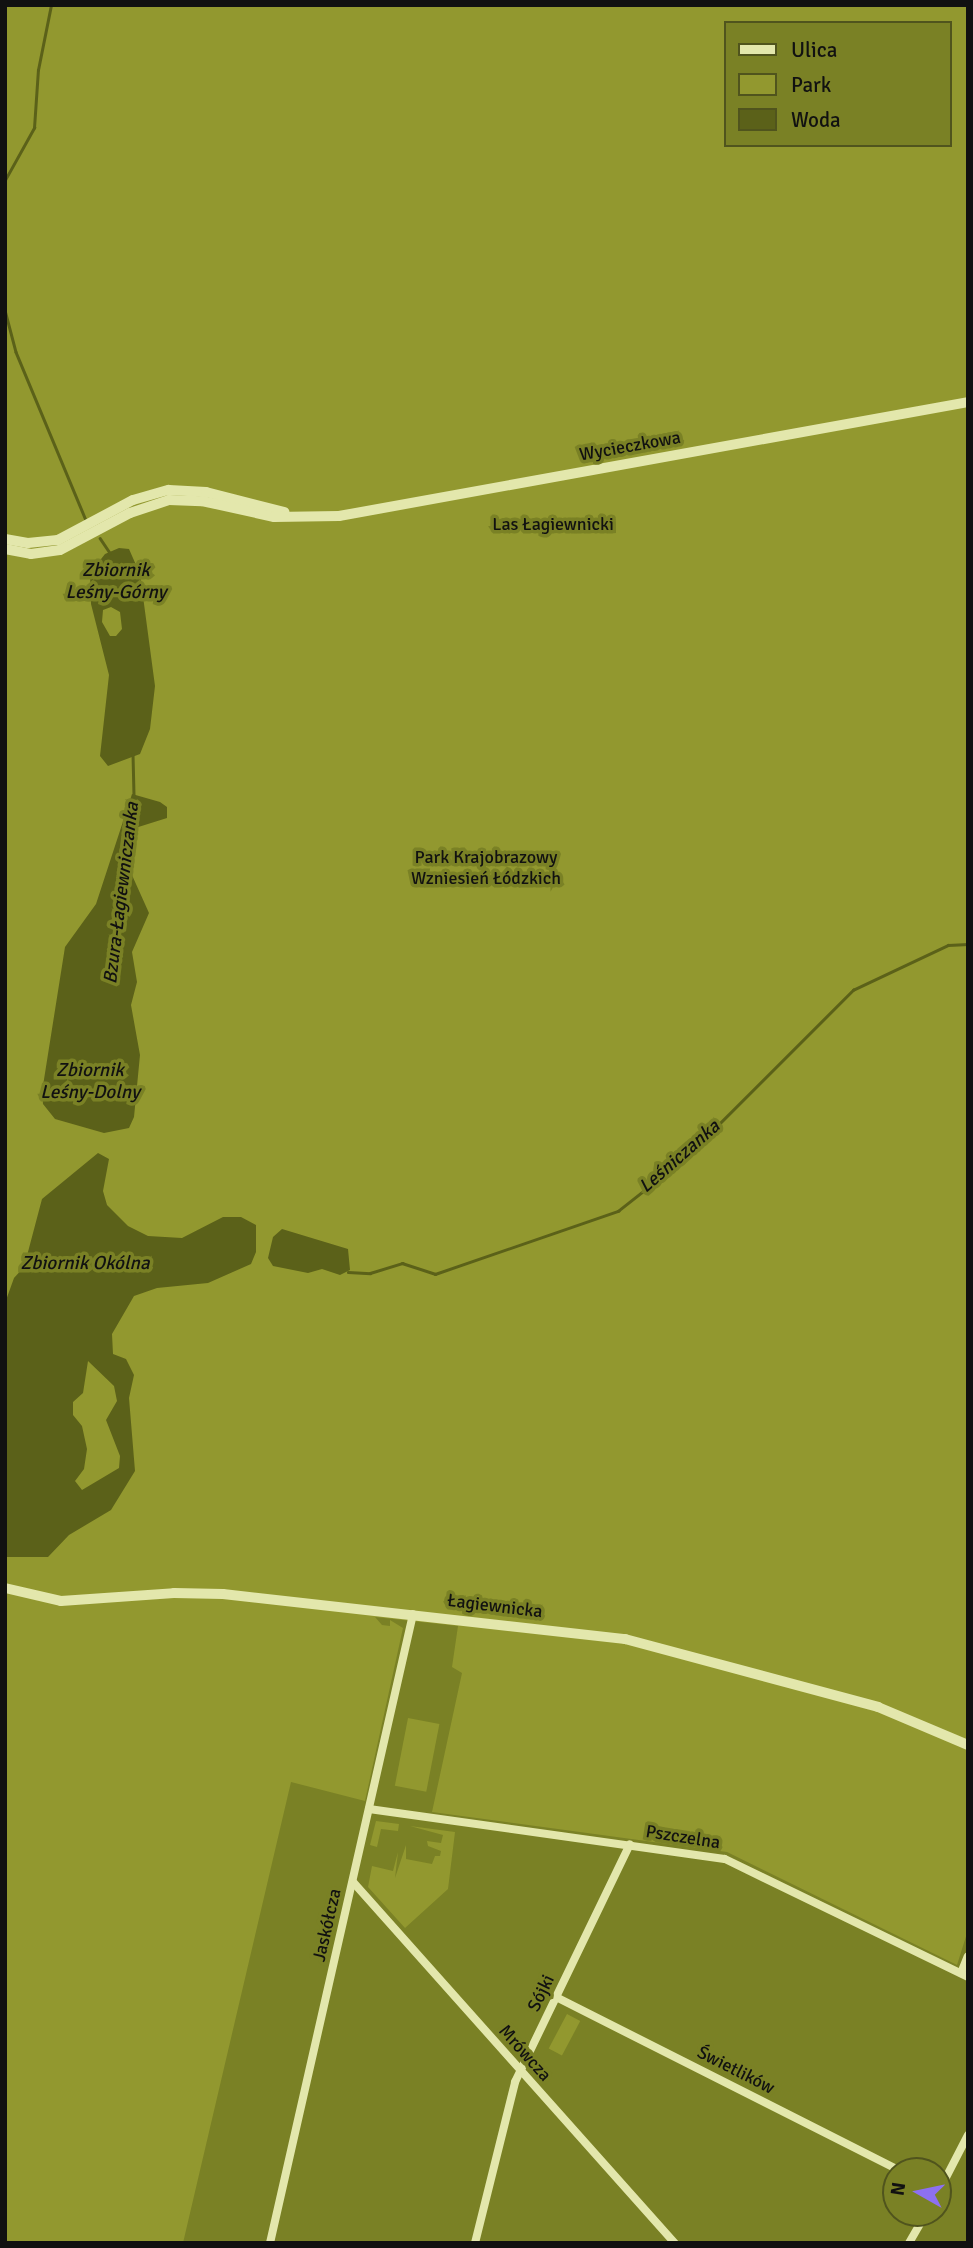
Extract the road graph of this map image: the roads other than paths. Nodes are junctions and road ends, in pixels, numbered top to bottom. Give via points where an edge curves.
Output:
1 (968, 402) edge
2 (297, 516) junction
3 (5, 539) edge
4 (5, 549) edge
5 (5, 1588) edge
6 (413, 1614) junction
7 (968, 1745) edge
8 (369, 1809) junction
9 (630, 1844) junction
10 (353, 1882) junction
11 (968, 1956) edge
12 (965, 1975) edge
13 (556, 1997) junction
14 (520, 2071) junction
15 (968, 2134) edge
16 (882, 2161) edge
17 (952, 2165) edge
18 (918, 2227) edge
19 (270, 2243) edge
20 (475, 2243) edge
21 (675, 2243) edge
22 (909, 2243) edge

1 - 2 street, Wycieczkowa via 362,513
2 - 3 street, Wycieczkowa via 206,492 169,490 132,500 58,540 28,543
2 - 4 street, Wycieczkowa via 274,517 202,501 169,500 130,513 60,550 31,554
5 - 6 street, Łagiewnicka via 61,1601 199,1593
6 - 7 street, Łagiewnicka via 648,1643 878,1707
6 - 8 street, Jaskółcza
8 - 9 street, Pszczelna
8 - 10 street, Jaskółcza
9 - 12 street, Pszczelna via 725,1859
9 - 13 street, Sójki
10 - 14 street, Mrówcza
10 - 19 street, Jaskółcza
11 - 12 street
13 - 14 street, Sójki
13 - 16 street, Świetlików
14 - 20 street, Sójki
14 - 21 street, Mrówcza
15 - 17 street
18 - 22 street

